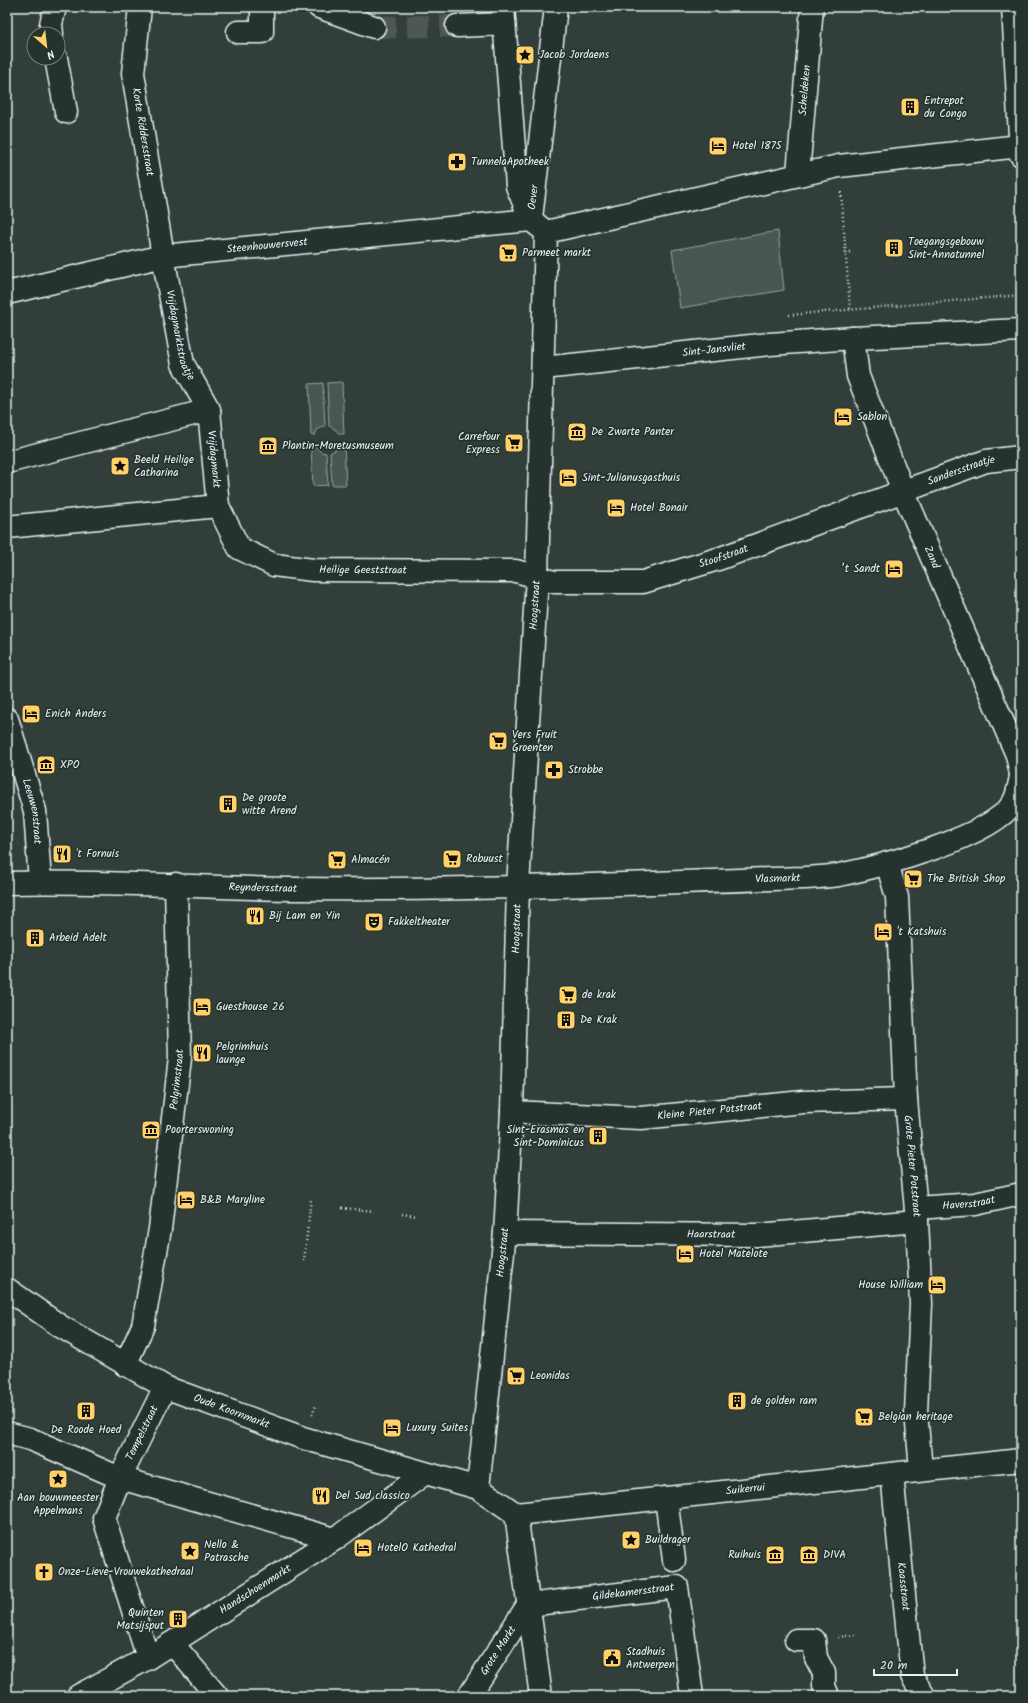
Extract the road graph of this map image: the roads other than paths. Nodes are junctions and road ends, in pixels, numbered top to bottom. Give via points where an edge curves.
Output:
1 (55, 7) edge
2 (140, 7) edge
3 (262, 7) edge
4 (320, 7) edge
5 (556, 7) edge
6 (812, 7) edge
7 (1012, 7) edge
8 (345, 12) edge
9 (503, 15) edge
10 (51, 26) edge
11 (457, 26) tunnel mouth
12 (374, 27) tunnel mouth
13 (238, 32) dead end
14 (57, 66) edge
15 (66, 112) dead end
16 (1021, 150) edge
17 (798, 174) junction
18 (538, 226) junction
19 (163, 256) junction
20 (7, 293) edge
21 (1021, 330) edge
22 (853, 338) junction
23 (543, 368) junction
24 (209, 410) junction
25 (1019, 457) edge
26 (7, 462) edge
27 (903, 491) junction
28 (218, 506) junction
29 (7, 527) edge
30 (537, 577) junction
31 (7, 719) edge
32 (1021, 775) edge
33 (1017, 805) edge
34 (887, 863) junction
35 (40, 882) junction
36 (7, 883) edge
37 (176, 884) junction
38 (518, 886) junction
39 (906, 1099) junction
40 (512, 1112) junction
41 (1021, 1194) edge
42 (916, 1215) junction
43 (505, 1233) junction
44 (7, 1289) edge
45 (125, 1365) junction
46 (165, 1387) junction
47 (7, 1434) edge
48 (1021, 1460) edge
49 (921, 1470) junction
50 (424, 1474) junction
51 (892, 1474) junction
52 (120, 1478) junction
53 (478, 1488) junction
54 (666, 1498) junction
55 (516, 1514) junction
56 (335, 1539) junction
57 (674, 1560) dead end
58 (528, 1605) junction
59 (796, 1640) dead end
60 (172, 1643) junction
61 (148, 1658) junction
62 (78, 1696) edge
63 (217, 1696) edge
64 (469, 1696) edge
65 (541, 1696) edge
66 (692, 1696) edge
67 (828, 1696) edge
68 (924, 1696) edge

1 - 10 street
2 - 19 street, Korte Riddersstraat via 133,73
3 - 13 street via 262,32
4 - 8 street
5 - 18 street, Oever
6 - 17 street, Scheldeken
7 - 16 street
8 - 12 street
9 - 11 street
9 - 18 street, Oever via 514,170 517,186
14 - 15 street
16 - 17 street via 839,166
17 - 18 street
18 - 19 street, Steenhouwersvest
18 - 23 street
19 - 20 street, Steenhouwersvest
19 - 24 street, Vrijdagmarktstraatje via 183,364
21 - 22 street, Sint-Jansvliet
22 - 23 street, Sint-Jansvliet via 770,344
22 - 27 street, Zand via 858,376
23 - 30 street, Hoogstraat
24 - 26 street
24 - 28 street, Vrijdagmarkt
25 - 27 street, Sandersstraatje via 986,462
27 - 30 street, Stoofstraat via 721,558 643,582 554,582
27 - 32 street, Zand via 1014,748
28 - 29 street
28 - 30 street, Heilige Geeststraat via 239,548 274,565 313,570 516,571
30 - 38 street, Hoogstraat
31 - 35 street, Leeuwenstraat via 35,811
32 - 33 street, Zand
33 - 34 street, Vlasmarkt via 964,836
34 - 38 street, Vlasmarkt via 837,875 805,878
34 - 39 street, Grote Pieter Potstraat via 897,897
35 - 36 street, Reyndersstraat
35 - 37 street, Reyndersstraat
37 - 38 street, Reyndersstraat via 299,889
37 - 45 street, Pelgrimstraat via 180,1058 160,1229 143,1326
38 - 40 street, Hoogstraat
39 - 40 street, Kleine Pieter Potstraat via 803,1102 641,1118
39 - 42 street, Grote Pieter Potstraat
40 - 43 street, Hoogstraat
41 - 42 street, Haverstraat
42 - 43 street, Haarstraat via 756,1235
42 - 49 street, Grote Pieter Potstraat via 920,1304 916,1412
43 - 53 street, Hoogstraat
44 - 45 street, Oude Koornmarkt via 60,1326
45 - 46 street, Oude Koornmarkt
46 - 50 street, Oude Koornmarkt via 303,1438
46 - 52 street, Tempelstraat
47 - 52 street via 30,1439
48 - 49 street, Suikerrui
49 - 51 street, Suikerrui
50 - 53 street, Oude Koornmarkt
50 - 56 street, Handschoenmarkt
51 - 54 street, Suikerrui
51 - 68 street, Kaasstraat via 912,1676
52 - 56 street
52 - 61 street via 104,1518
53 - 55 street
54 - 55 street, Suikerrui
54 - 57 street
55 - 58 street, Grote Markt
56 - 60 street, Handschoenmarkt
58 - 64 street, Grote Markt
58 - 65 street, Grote Markt
58 - 66 street, Gildekamersstraat via 677,1586
59 - 67 street via 814,1640 816,1658 824,1673 824,1686
60 - 61 street, Handschoenmarkt
60 - 63 street
61 - 62 street, Handschoenmarkt

